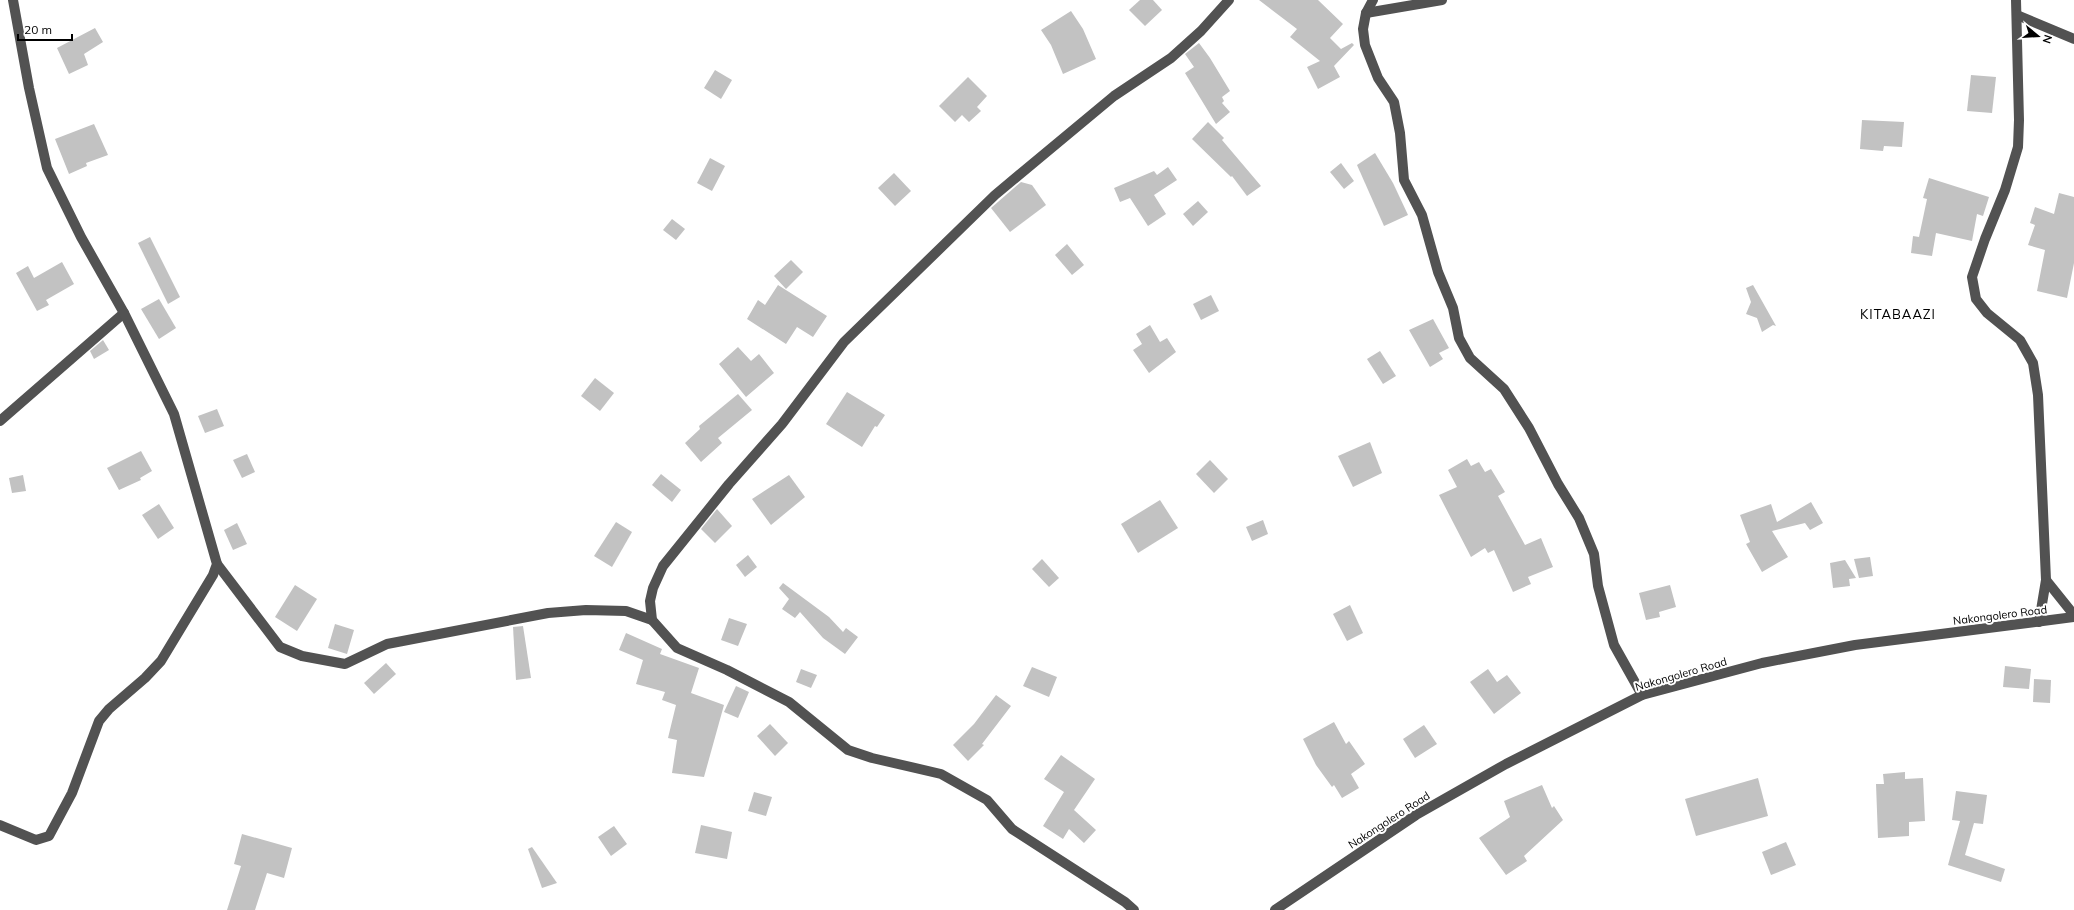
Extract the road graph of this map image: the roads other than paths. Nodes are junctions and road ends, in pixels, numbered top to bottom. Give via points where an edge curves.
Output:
1 (13, 0) edge
2 (1229, 0) edge
3 (1373, 0) edge
4 (1442, 0) edge
5 (2016, 0) edge
6 (1366, 13) junction
7 (2017, 15) junction
8 (2074, 39) edge
9 (124, 313) junction
10 (0, 421) edge
11 (217, 564) junction
12 (2046, 580) junction
13 (2074, 616) edge
14 (652, 620) junction
15 (2040, 622) junction
16 (1642, 696) junction
17 (0, 825) edge
18 (1134, 910) edge
19 (1275, 910) edge

1 - 9 street via 47,168 81,237
2 - 14 street via 1201,31 1171,58 1114,96 995,195 844,342 782,424 729,484 663,566 650,601
3 - 6 street
4 - 6 street
5 - 7 street
6 - 16 street via 1363,28 1365,45 1378,78 1394,102 1400,133 1404,180 1422,215 1438,272 1453,308 1459,338 1470,358 1504,389 1529,428 1579,518 1594,554 1598,586 1614,645
7 - 8 street
7 - 12 street via 2018,147 2005,190 1972,277 1976,299 1987,313 2020,340 2033,363 2038,395
9 - 10 street
9 - 11 street via 174,414
11 - 14 street via 280,647 302,656 345,664 387,644 548,613 586,610 626,611
11 - 17 street via 213,575 161,661 109,708 99,721 72,794 49,836 36,840
12 - 13 street
12 - 15 street
13 - 15 street, Nakongolero Road
14 - 18 street via 677,648 789,702 848,750 941,774 987,800 1012,829
15 - 16 street, Nakongolero Road via 1855,645 1762,663
16 - 19 street, Nakongolero Road via 1506,764 1416,815

